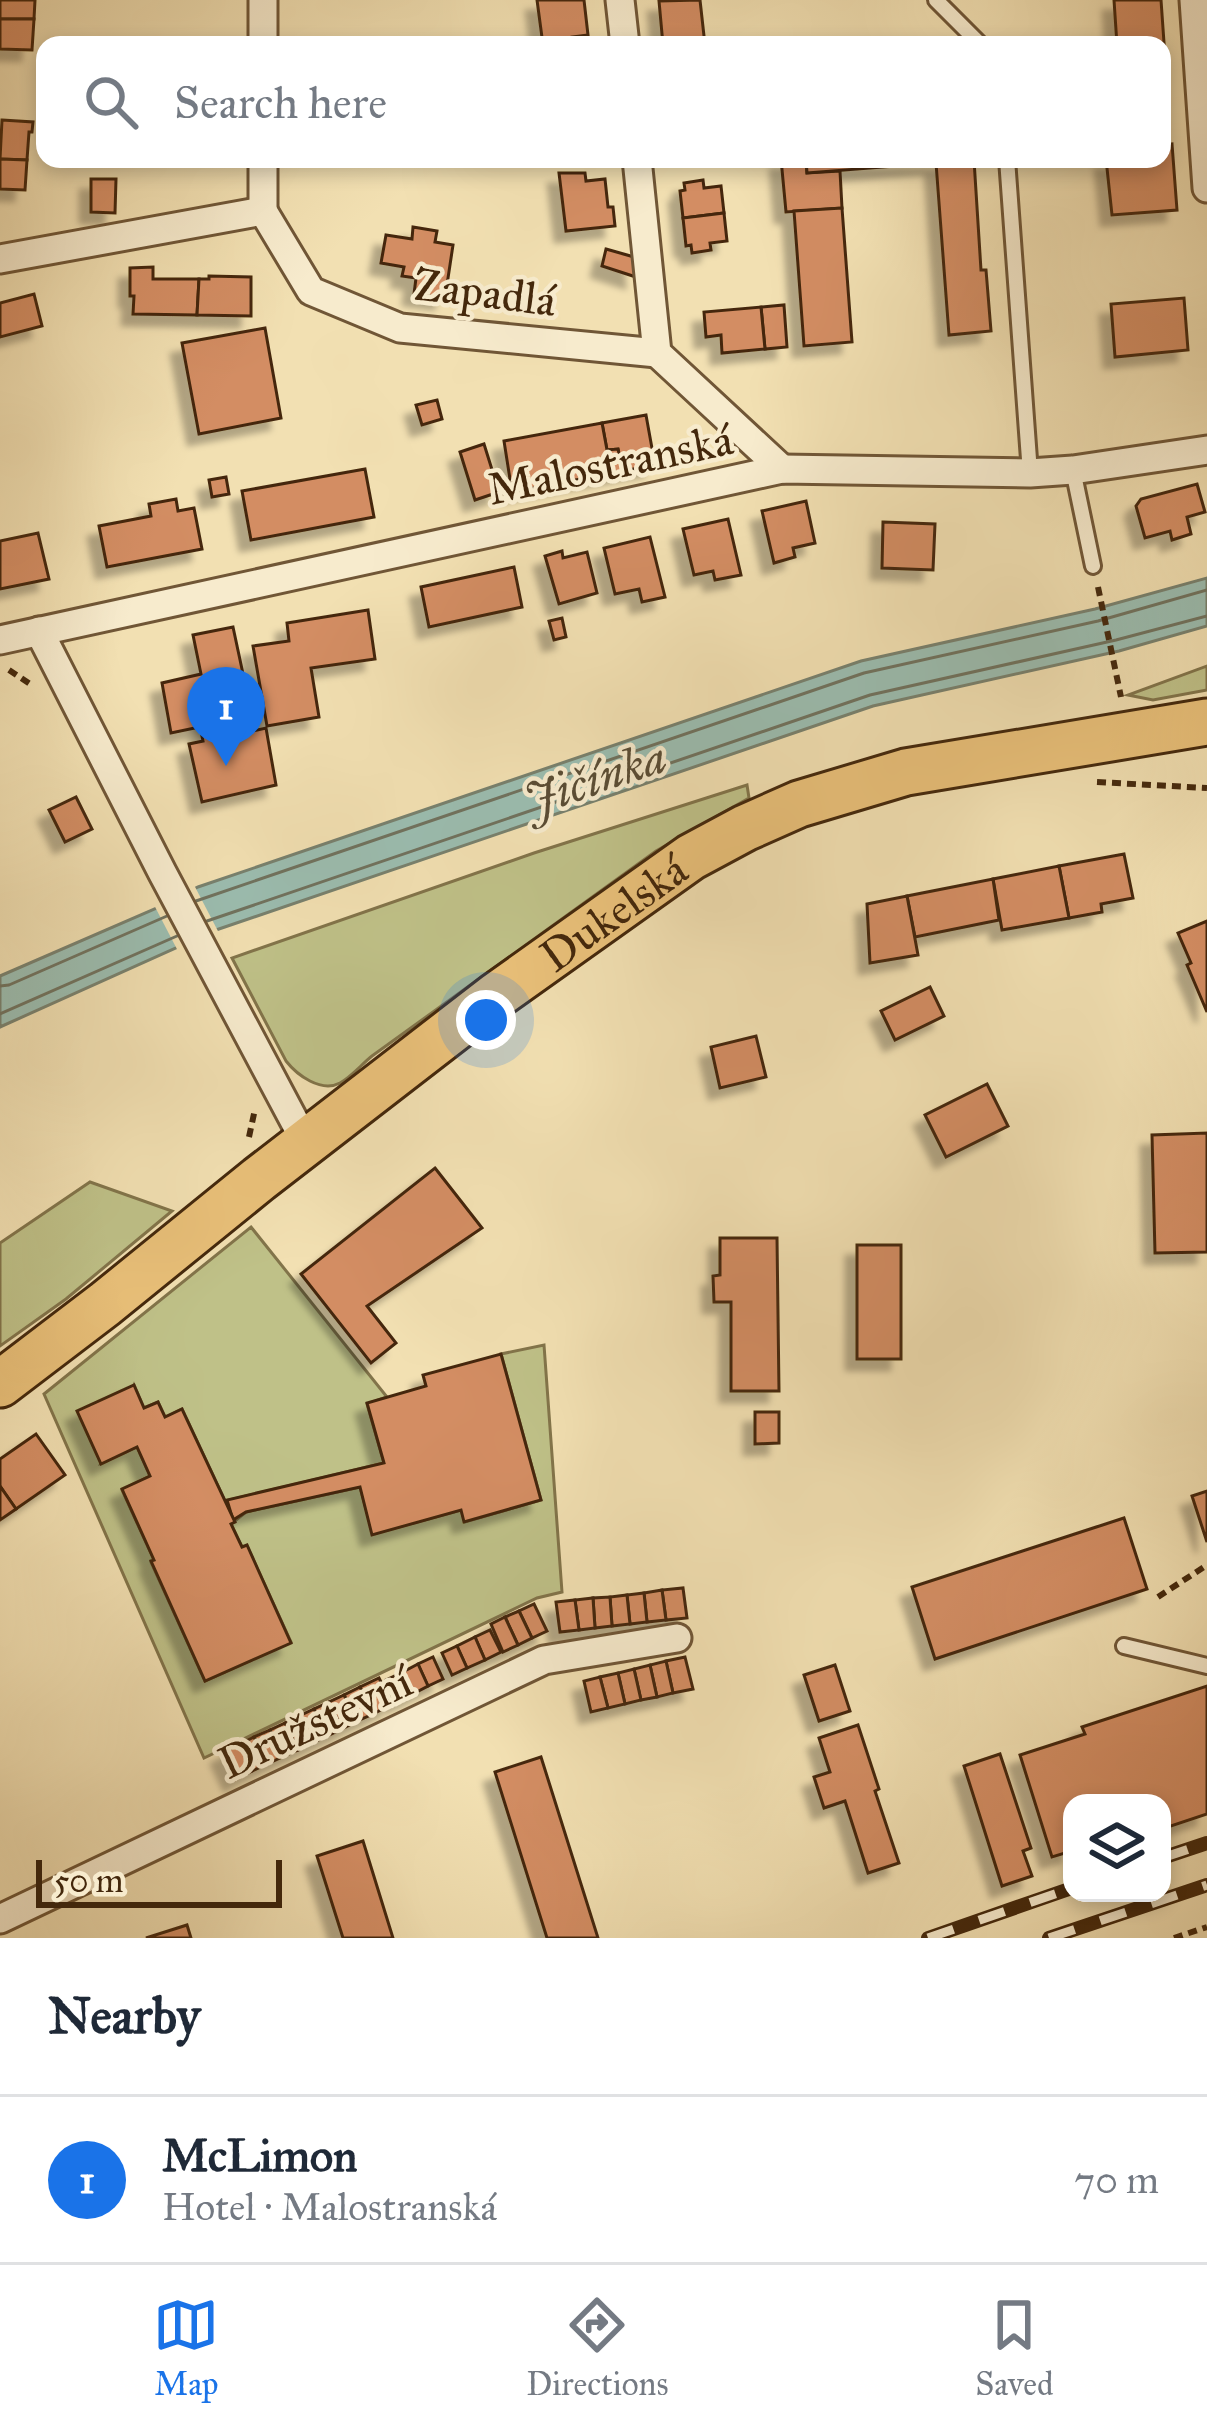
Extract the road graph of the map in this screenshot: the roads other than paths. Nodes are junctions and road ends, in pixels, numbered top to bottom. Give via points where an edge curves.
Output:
1 (263, 0) edge
2 (620, 0) edge
3 (936, 0) edge
4 (1195, 0) edge
5 (263, 36) edge
6 (624, 36) edge
7 (972, 36) edge
8 (263, 168) edge
9 (638, 168) edge
10 (1008, 168) edge
11 (1207, 188) edge
12 (263, 211) junction
13 (0, 259) edge
14 (657, 353) junction
15 (1207, 450) edge
16 (782, 469) junction
17 (1073, 470) junction
18 (1030, 473) junction
19 (1094, 566) road end
20 (39, 632) junction
21 (0, 640) edge
22 (1207, 722) edge
23 (306, 1143) junction
24 (0, 1384) edge
25 (677, 1638) dead end
26 (1124, 1646) dead end
27 (1207, 1666) edge
28 (0, 1919) edge

1 - 5 street
2 - 6 street
3 - 7 lane
4 - 11 street
8 - 12 street
9 - 14 street
10 - 18 lane
12 - 13 street
12 - 14 street, Zapadlá via 311,291 400,328
14 - 16 street
15 - 17 street, Malostranská
16 - 18 street, Malostranská
16 - 20 street, Malostranská
17 - 18 street, Malostranská
17 - 19 lane
20 - 21 street, Malostranská
20 - 23 street
22 - 23 main road, Dukelská via 907,772 745,828 643,890
23 - 24 main road, Dukelská
25 - 28 street, Družstevní via 544,1660
26 - 27 lane

